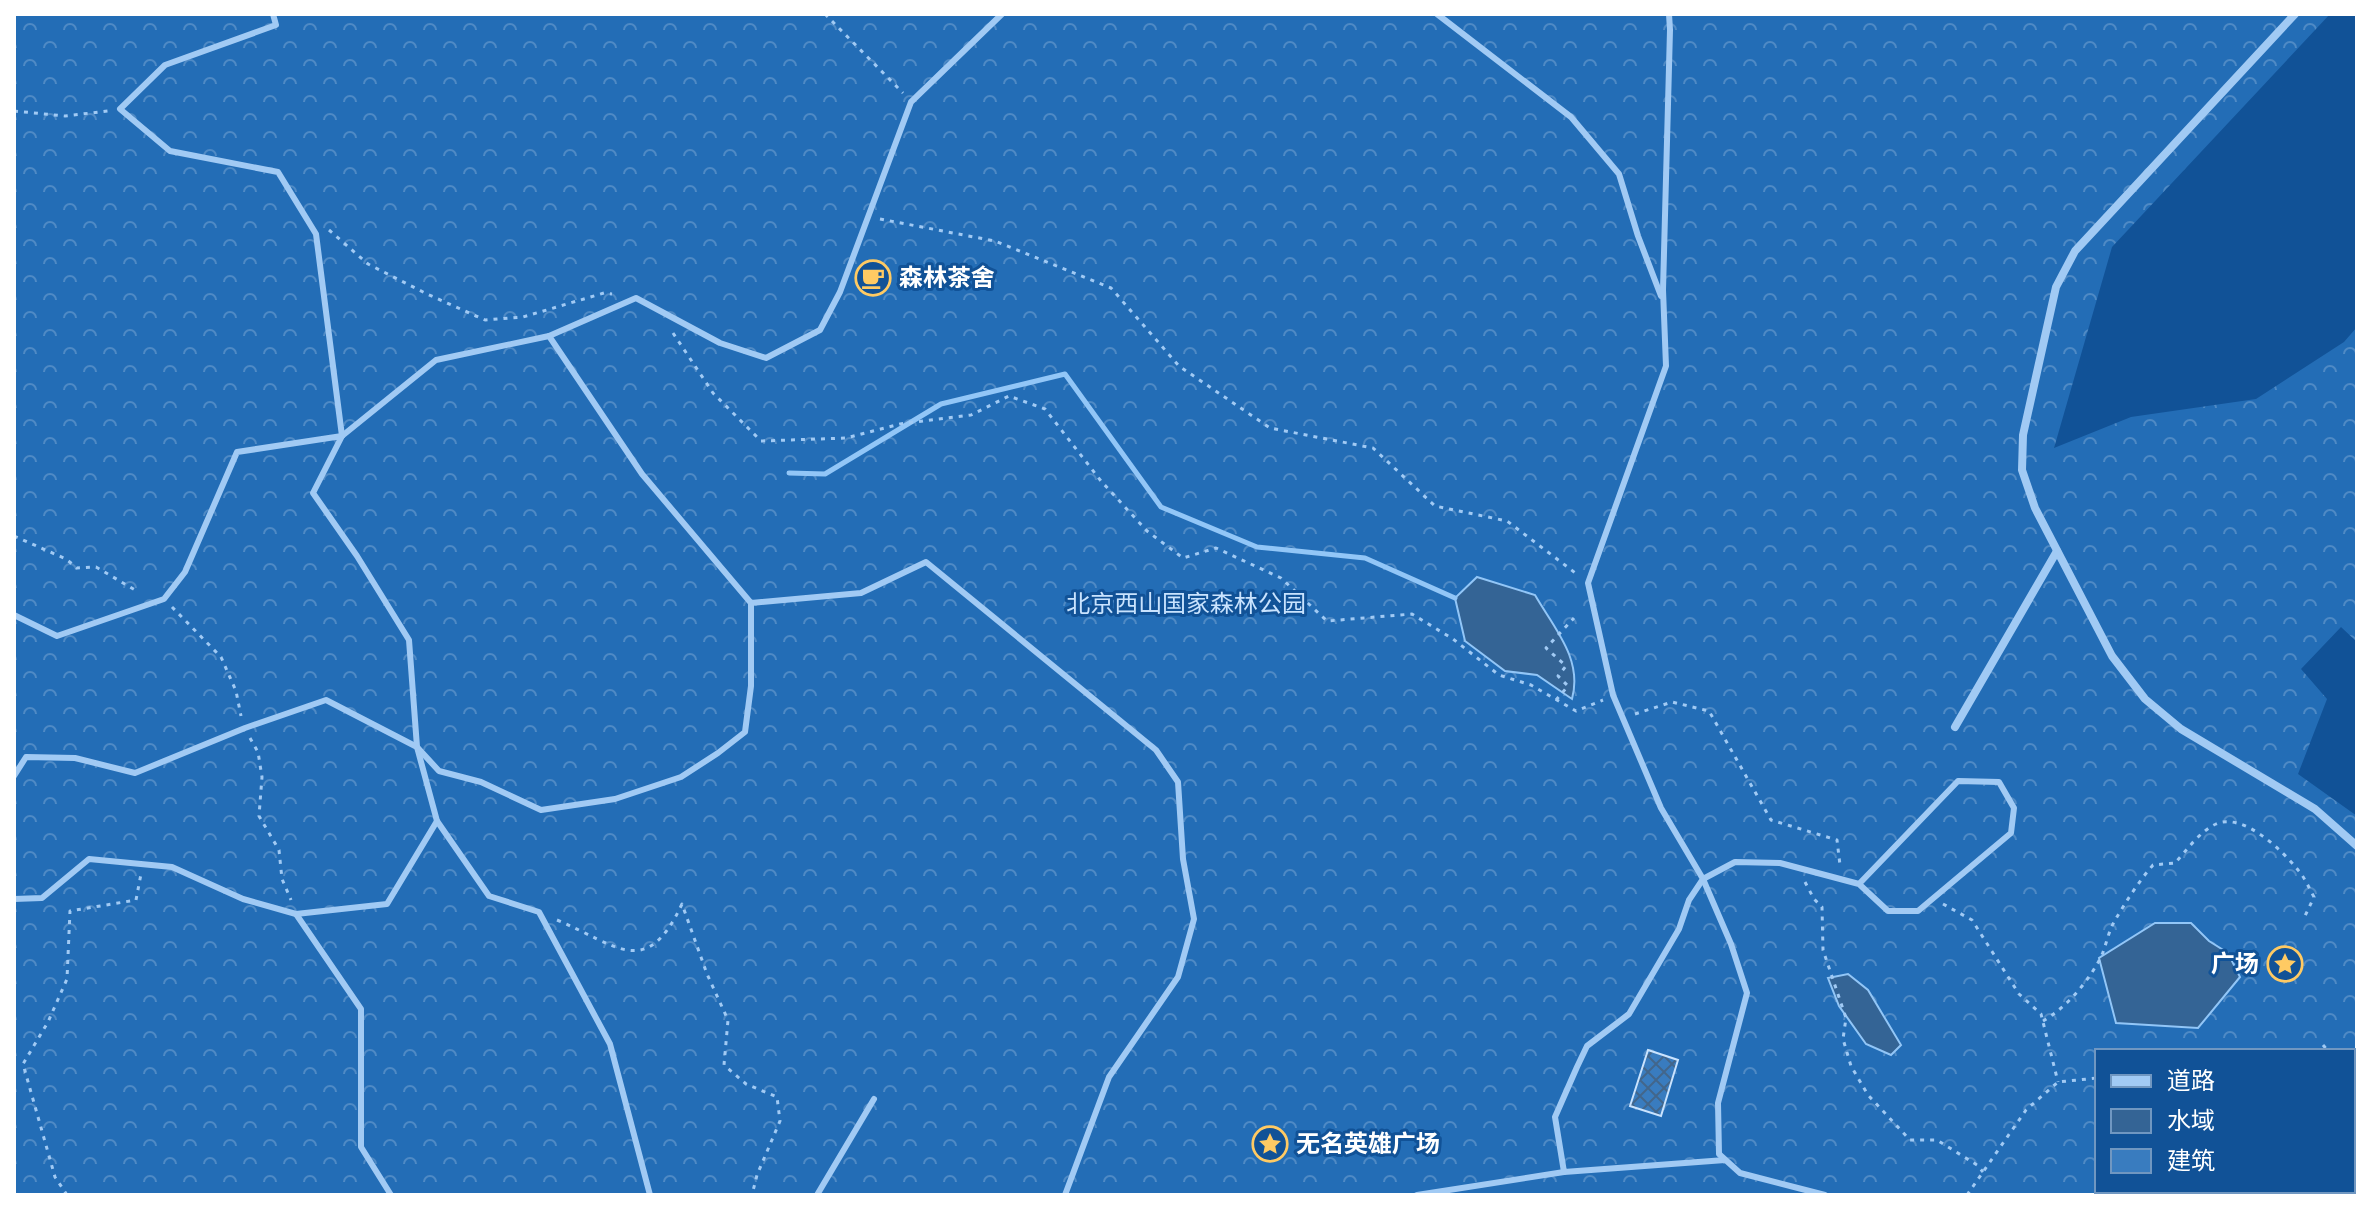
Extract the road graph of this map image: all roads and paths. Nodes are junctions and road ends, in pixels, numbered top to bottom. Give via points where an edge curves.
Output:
1 (273, 14) edge
2 (825, 14) edge
3 (1002, 14) edge
4 (1437, 14) edge
5 (1669, 14) edge
6 (2295, 14) edge
7 (911, 102) junction
8 (120, 109) junction
9 (14, 111) edge
10 (868, 217) junction
11 (326, 228) dead end
12 (636, 298) junction
13 (1664, 302) junction
14 (673, 333) dead end
15 (549, 336) junction
16 (342, 436) junction
17 (14, 536) edge
18 (2057, 551) junction
19 (1588, 583) junction
20 (164, 599) junction
21 (751, 603) junction
22 (143, 606) junction
23 (14, 615) edge
24 (1574, 618) dead end
25 (1613, 695) junction
26 (1556, 700) junction
27 (1624, 718) junction
28 (1955, 727) dead end
29 (245, 728) junction
30 (417, 747) junction
31 (14, 776) edge
32 (437, 821) junction
33 (2357, 846) edge
34 (143, 864) junction
35 (1804, 870) junction
36 (1703, 879) junction
37 (1841, 880) junction
38 (1859, 884) junction
39 (1933, 898) junction
40 (14, 899) edge
41 (539, 912) junction
42 (296, 914) junction
43 (2304, 918) dead end
44 (2043, 1021) junction
45 (2323, 1045) dead end
46 (2326, 1049) edge
47 (2095, 1078) edge
48 (2058, 1082) junction
49 (874, 1099) dead end
50 (1725, 1160) junction
51 (1564, 1172) junction
52 (1983, 1172) junction
53 (67, 1195) edge
54 (391, 1195) edge
55 (650, 1195) edge
56 (752, 1195) edge
57 (817, 1195) edge
58 (1065, 1195) edge
59 (1417, 1195) edge
60 (1825, 1195) edge
61 (1967, 1195) edge

1 - 8 lane via 276,25 165,65
2 - 7 path
3 - 7 lane
4 - 13 lane via 1571,117 1619,174
5 - 13 lane
6 - 18 street via 2075,251 2056,287 2023,435 2022,470
7 - 10 lane
8 - 9 path via 65,116
8 - 16 lane via 170,151 278,172 316,234
10 - 12 lane via 820,330 766,358 720,343
10 - 19 path via 995,241 1111,288 1179,366 1270,428 1373,448 1435,506 1507,521
11 - 12 path via 368,264 485,320 523,317 604,293
12 - 15 lane
13 - 19 lane via 1666,366
14 - 26 path via 713,393 761,441 846,438 971,415 1009,396 1045,409 1147,531 1183,558 1216,548 1281,578 1327,621 1412,614 1499,675
15 - 16 lane via 436,360
15 - 21 lane via 642,474
16 - 20 lane via 237,452 185,572
16 - 30 lane via 313,493 409,640
17 - 22 path via 77,568 96,567 135,590
18 - 28 street
18 - 33 street via 2112,656 2145,699 2181,729 2315,809
19 - 25 lane
20 - 22 lane
20 - 29 path via 221,657
21 - 30 lane via 745,732 681,777 615,799 541,810 481,782 439,771
21 - 58 lane via 861,593 926,562 1156,750 1178,782 1194,919 1178,977 1109,1077
22 - 23 lane via 57,636
24 - 26 path via 1546,648 1566,666 1558,676 1568,686
25 - 26 path via 1576,711
25 - 27 lane
27 - 36 lane via 1661,808
27 - 37 path via 1672,702 1709,711 1771,820 1837,840
29 - 30 lane via 326,700
29 - 31 lane via 135,773 75,758 26,757
29 - 42 path via 258,752 262,777 259,816 279,850 282,879
30 - 32 lane
32 - 41 lane via 489,896
32 - 42 lane via 387,904
34 - 40 lane via 89,859 42,898
34 - 42 lane via 172,867 243,899
34 - 53 path via 136,900 70,911 67,979 23,1064 55,1177
35 - 36 lane via 1780,863 1735,862
35 - 37 lane
35 - 52 path via 1805,883 1822,907 1823,950 1846,1018 1843,1039 1868,1095 1910,1140 1937,1140
36 - 50 lane via 1747,993 1718,1103 1719,1154
36 - 51 lane via 1629,1014 1587,1046 1577,1067 1555,1117
37 - 38 lane
38 - 39 lane via 1888,911 1918,911
38 - 39 lane via 1958,781 1999,782 2014,808 2011,833
39 - 44 path via 1972,920 2019,994
41 - 55 lane via 610,1044
41 - 56 path via 629,952 653,947 671,929 682,904 728,1020 724,1065 746,1084 777,1097 780,1121
42 - 54 lane via 361,1009 361,1147
43 - 44 path via 2314,897 2300,871 2242,822 2216,823 2175,863 2153,865 2138,882 2085,982
44 - 48 path
45 - 46 path
47 - 48 path
48 - 52 path via 2026,1110
49 - 57 lane
50 - 51 lane
50 - 60 lane via 1740,1173
51 - 59 lane
52 - 61 path

